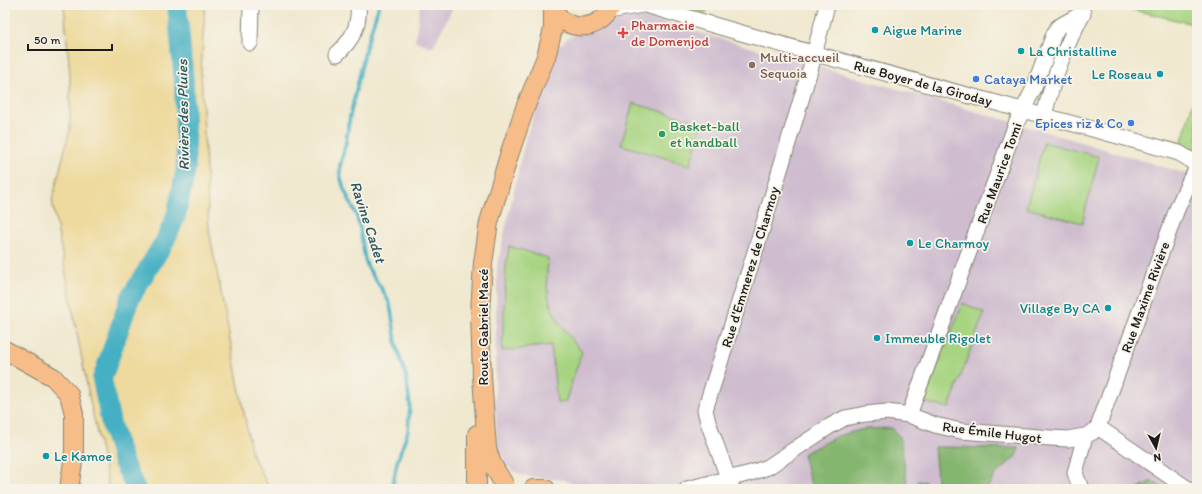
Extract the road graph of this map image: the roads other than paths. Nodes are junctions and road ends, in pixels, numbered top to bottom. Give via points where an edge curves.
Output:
1 (251, 5) edge
2 (358, 5) edge
3 (642, 5) edge
4 (646, 5) edge
5 (827, 5) edge
6 (553, 6) edge
7 (610, 8) edge
8 (1084, 9) edge
9 (582, 27) junction
10 (250, 43) dead end
11 (337, 54) dead end
12 (814, 54) junction
13 (546, 57) junction
14 (1024, 110) junction
15 (1044, 115) junction
16 (1197, 168) edge
17 (5, 350) edge
18 (482, 376) junction
19 (909, 415) junction
20 (1098, 427) junction
21 (1085, 436) junction
22 (731, 484) edge
23 (508, 487) edge
24 (69, 489) edge
25 (477, 489) edge
26 (533, 489) edge
27 (546, 489) edge
28 (687, 489) edge
29 (1080, 489) edge
30 (1188, 489) edge

1 - 10 street
2 - 11 street via 358,25 352,38
3 - 7 street
4 - 12 street, Rue Boyer de la Giroday
5 - 12 street, Rue d'Emmerez de Charmoy
6 - 9 main road via 560,17 570,24
6 - 13 main road, Route Gabriel Macé via 553,30
7 - 9 main road, Route Gabriel Macé via 602,20
8 - 14 street, Rue Maurice Tomi via 1058,27
8 - 15 street, Rue Maurice Tomi via 1072,33
9 - 13 main road, Route Gabriel Macé via 566,36
12 - 14 street, Rue Boyer de la Giroday
12 - 22 street, Rue d'Emmerez de Charmoy via 705,410
13 - 18 main road, Route Gabriel Macé via 525,108 489,222 480,306
14 - 15 street, Rue Boyer de la Giroday
14 - 19 street, Rue Maurice Tomi via 1016,124
15 - 16 street, Rue Boyer de la Giroday via 1179,153
16 - 20 street, Rue Maxime Rivière via 1177,209
17 - 24 main road via 53,377 69,394 74,414 74,455
18 - 23 main road, Route Gabriel Macé via 487,449 492,464
18 - 25 main road via 477,395
19 - 21 street, Rue Émile Hugot via 961,431 1068,439
19 - 22 street, Rue Émile Hugot via 887,412 845,418 816,434 768,467
20 - 21 street, Rue Émile Hugot
20 - 30 street
21 - 29 street via 1075,473
22 - 28 street, Rue Émile Hugot
26 - 27 main road

